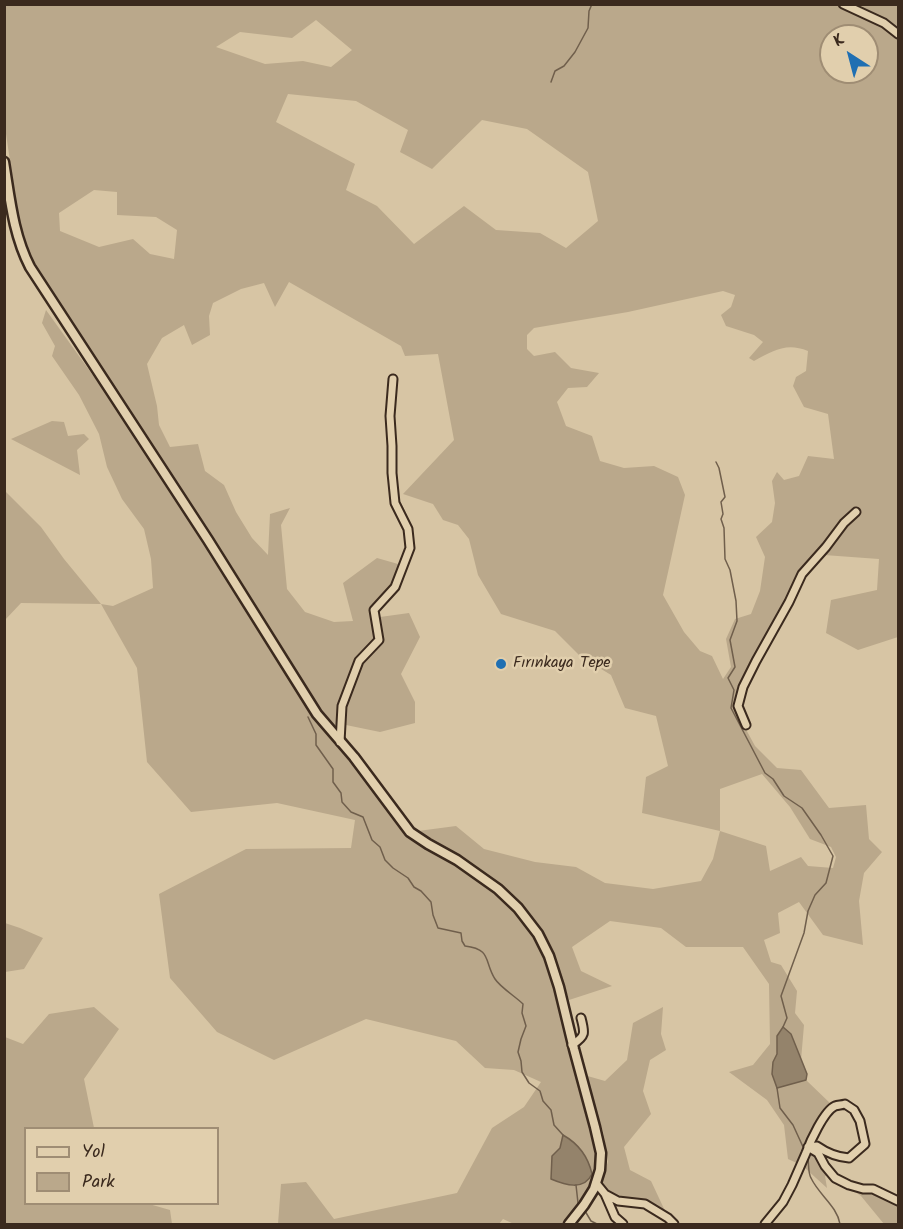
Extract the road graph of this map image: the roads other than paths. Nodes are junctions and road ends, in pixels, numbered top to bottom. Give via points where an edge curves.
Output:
1 (843, 4) edge
2 (898, 34) edge
3 (4, 162) edge
4 (393, 379) dead end
5 (856, 512) dead end
6 (746, 725) dead end
7 (340, 742) junction
8 (581, 1018) dead end
9 (572, 1045) junction
10 (808, 1148) junction
11 (596, 1183) junction
12 (605, 1194) junction
13 (898, 1201) edge
14 (568, 1224) edge
15 (623, 1224) edge
16 (674, 1224) edge
17 (765, 1224) edge

1 - 2 street
3 - 7 street via 18,239 30,267 317,714
4 - 7 street via 390,416 395,503 408,529 410,548 395,587 374,610 379,640 359,661 342,706
5 - 6 street via 802,574 756,661 738,706
7 - 9 street via 410,832 498,889 529,921 554,970
8 - 9 street via 582,1038
9 - 11 street via 601,1153
10 - 10 street via 817,1146 849,1158 865,1144 854,1110 845,1104 833,1107
10 - 13 street via 818,1153 835,1178
10 - 17 street via 783,1202
11 - 12 street
11 - 14 street
12 - 15 street via 615,1217
12 - 16 street via 618,1201 645,1204

